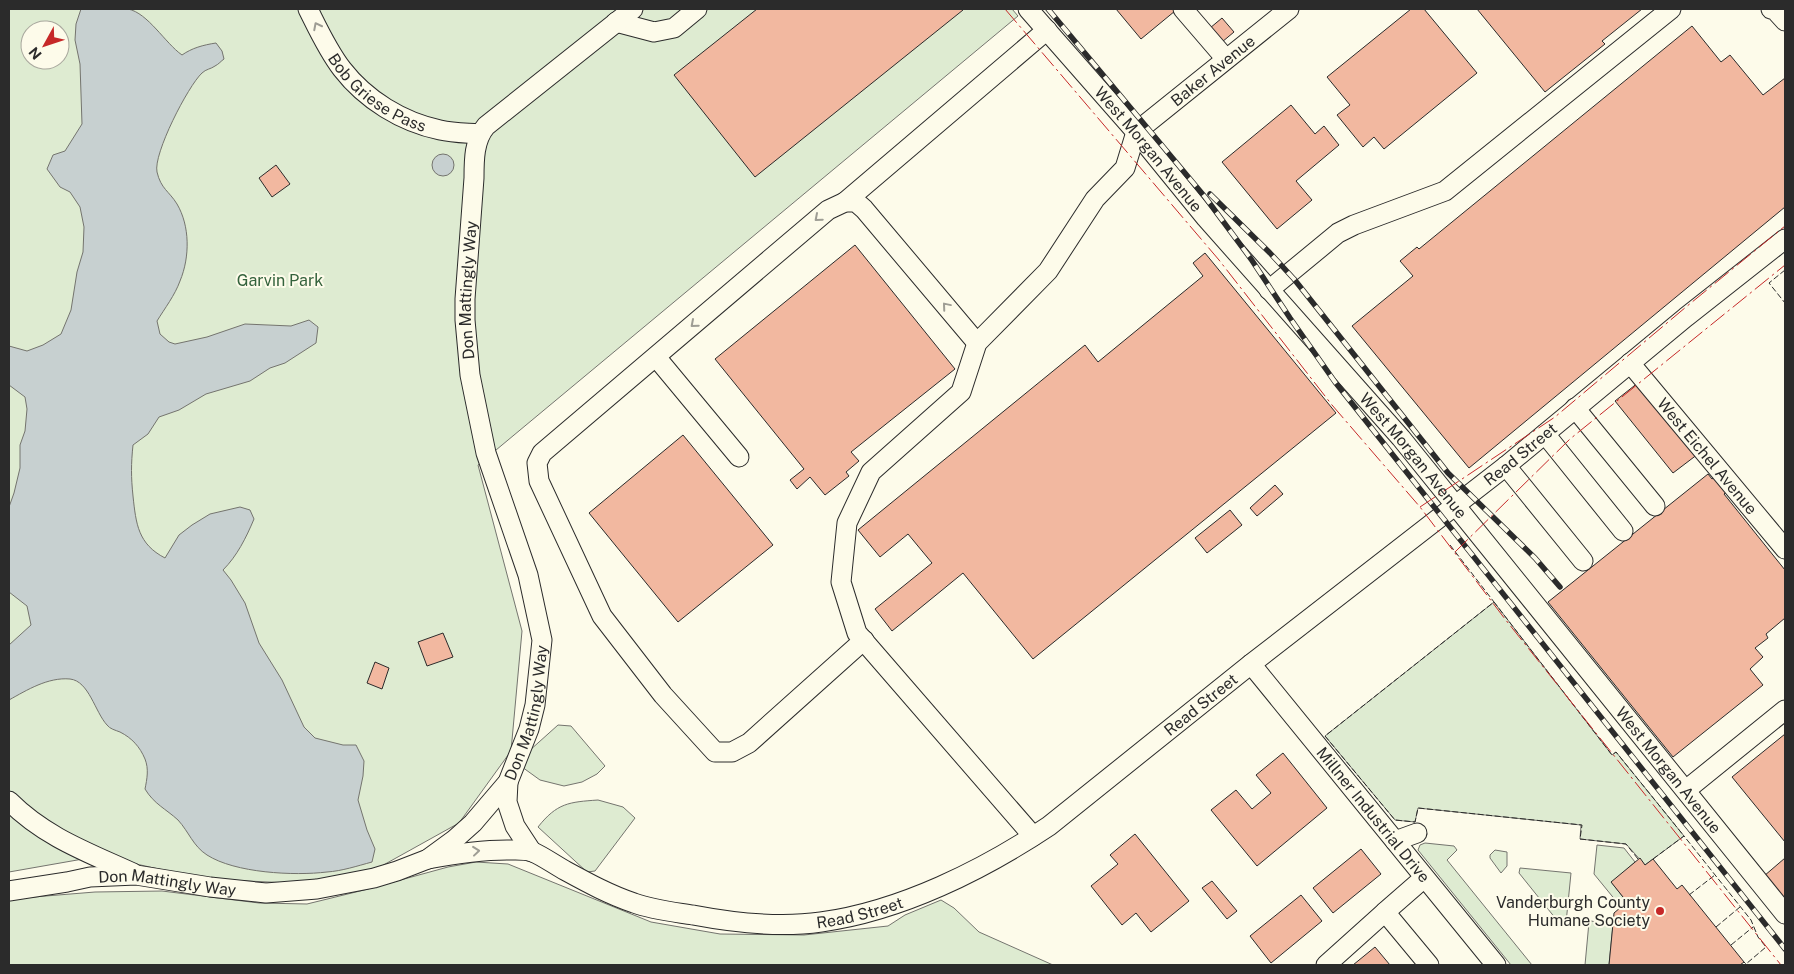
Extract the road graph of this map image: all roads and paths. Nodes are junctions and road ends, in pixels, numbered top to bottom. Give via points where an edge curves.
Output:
1 (308, 9) edge
2 (633, 9) edge
3 (697, 9) edge
4 (1028, 9) edge
5 (1184, 9) edge
6 (1289, 9) edge
7 (1671, 9) edge
8 (1771, 9) edge
9 (1785, 21) edge
10 (616, 22) junction
11 (1047, 30) junction
12 (1226, 59) junction
13 (1136, 132) junction
14 (478, 134) junction
15 (845, 202) junction
16 (1785, 239) edge
17 (1269, 290) junction
18 (977, 343) junction
19 (656, 358) junction
20 (1630, 363) junction
21 (1575, 408) junction
22 (1545, 434) junction
23 (739, 457) dead end
24 (1506, 466) junction
25 (1456, 504) junction
26 (1655, 506) dead end
27 (1623, 531) dead end
28 (1785, 549) edge
29 (1583, 561) dead end
30 (864, 640) junction
31 (1251, 664) junction
32 (1785, 710) edge
33 (508, 782) junction
34 (1686, 790) junction
35 (9, 801) edge
36 (1418, 833) dead end
37 (1033, 836) junction
38 (1395, 841) junction
39 (532, 852) junction
40 (428, 859) junction
41 (136, 874) junction
42 (1424, 878) junction
43 (9, 891) edge
44 (1385, 912) junction
45 (1785, 914) edge
46 (1326, 965) edge
47 (1429, 965) edge
48 (1496, 965) edge

14 -> 1 street, Bob Griese Pass via 415,123 370,98 340,68
2 - 10 street
3 - 10 street via 674,28 654,32
4 - 11 street, West Morgan Avenue
5 - 12 street
6 - 12 street, Baker Avenue
7 - 17 street via 1445,191 1338,233
8 - 9 street
10 - 14 street
11 - 13 street, West Morgan Avenue
11 - 15 street
12 - 13 street, Baker Avenue
13 - 17 street, West Morgan Avenue
13 - 18 street via 1125,168 1096,199 1048,271
14 - 33 street, Don Mattingly Way via 465,299 470,375 486,453 528,575 542,640 535,706
18 -> 15 street via 864,209 856,202
15 -> 19 street via 828,210
16 - 20 street, Read Street
17 - 25 street, West Morgan Avenue
18 - 30 street via 960,392 871,472 847,523 841,582 857,633
19 - 23 street
19 - 30 street via 542,453 537,463 539,481 602,616 663,695 715,752 732,752 749,743
20 - 21 street, Read Street
20 - 28 street, West Eichel Avenue
21 - 22 street, Read Street
21 - 26 street
22 - 24 street, Read Street
22 - 27 street
24 - 25 street, Read Street
24 - 29 street
25 - 31 street, Read Street
25 - 34 street, West Morgan Avenue
30 - 37 street
31 - 37 street, Read Street
31 - 38 street, Millner Industrial Drive
32 - 34 street
33 - 39 street, Read Street via 507,802 515,826
33 - 40 street, Don Mattingly Way via 473,823
34 - 45 street, West Morgan Avenue
35 - 41 street via 30,821 57,838
36 - 38 street
37 - 39 street, Read Street via 982,866 901,903 869,913 803,924 713,919 637,904 618,898
38 - 42 street, Millner Industrial Drive
40 -> 39 street, Read Street via 477,850
40 - 41 street, Don Mattingly Way via 374,878 287,892 210,887
41 - 43 street, Don Mattingly Way via 90,877
42 - 44 street
42 - 48 street, Millner Industrial Drive
44 - 46 street
44 - 47 street

